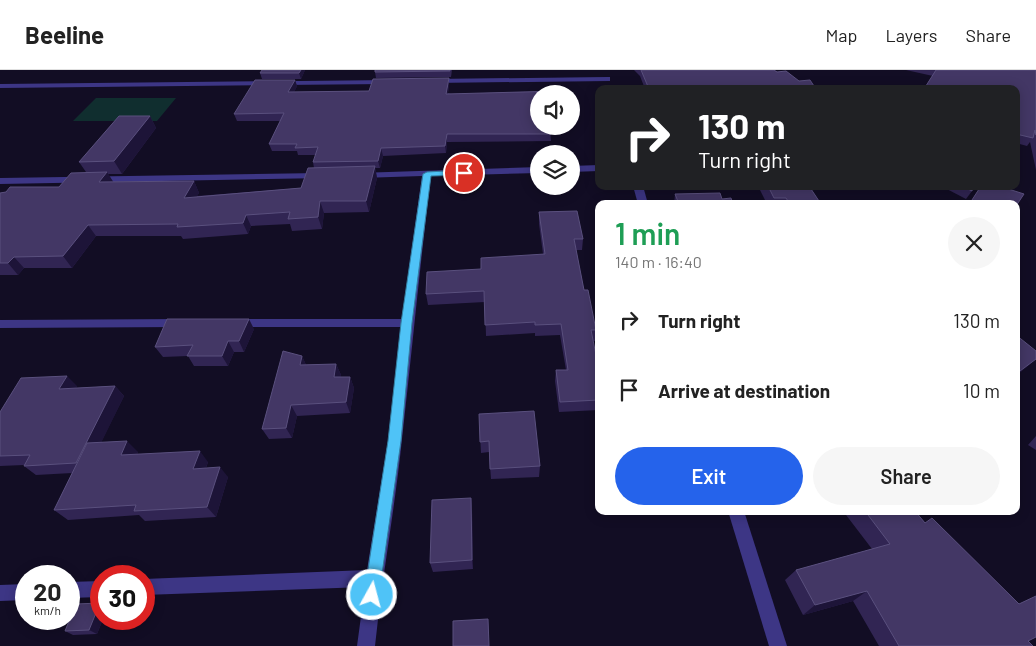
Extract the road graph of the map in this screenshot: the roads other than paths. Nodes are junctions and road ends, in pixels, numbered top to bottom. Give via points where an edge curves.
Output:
1 (603, 70) edge
2 (606, 80) junction
3 (398, 82) edge
4 (428, 82) edge
5 (608, 85) edge
6 (0, 86) edge
7 (595, 168) edge
8 (580, 169) edge
9 (530, 170) edge
10 (427, 174) junction
11 (349, 175) edge
12 (330, 176) edge
13 (0, 181) edge
14 (197, 323) edge
15 (217, 323) edge
16 (407, 323) junction
17 (0, 324) edge
18 (737, 515) edge
19 (374, 578) junction
20 (155, 587) edge
21 (15, 592) edge
22 (0, 593) edge
23 (366, 646) edge
24 (778, 646) edge

1 - 2 street
2 - 4 street
2 - 5 street
3 - 6 street
7 - 8 street
9 - 10 street
10 - 11 street
10 - 16 street
12 - 13 street
14 - 17 street
15 - 16 street
16 - 19 street via 395,441
18 - 24 street
19 - 20 street
19 - 23 street
21 - 22 street

